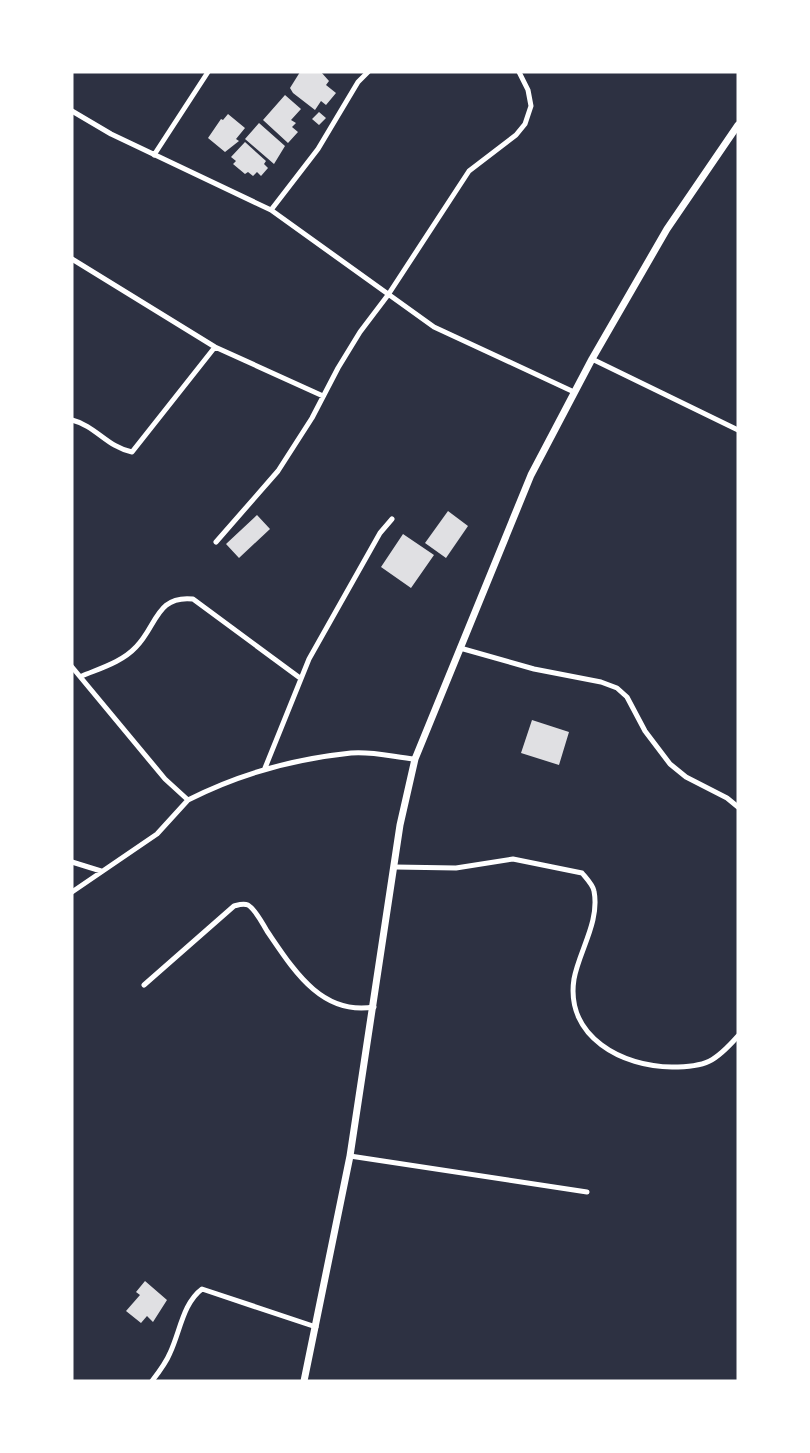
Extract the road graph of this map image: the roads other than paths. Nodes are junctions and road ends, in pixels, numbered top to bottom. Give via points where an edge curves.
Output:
1 (208, 72) edge
2 (368, 72) edge
3 (519, 72) edge
4 (72, 111) edge
5 (738, 125) edge
6 (154, 154) junction
7 (272, 210) junction
8 (72, 259) edge
9 (388, 295) junction
10 (215, 347) junction
11 (592, 359) junction
12 (574, 392) junction
13 (323, 396) junction
14 (72, 420) edge
15 (738, 429) edge
16 (392, 519) dead end
17 (216, 542) dead end
18 (460, 648) junction
19 (72, 667) edge
20 (82, 676) junction
21 (300, 678) junction
22 (415, 759) junction
23 (265, 768) junction
24 (188, 800) junction
25 (738, 807) edge
26 (72, 862) edge
27 (395, 867) junction
28 (101, 871) junction
29 (72, 892) edge
30 (144, 985) dead end
31 (374, 1007) junction
32 (738, 1036) edge
33 (350, 1156) junction
34 (587, 1192) dead end
35 (316, 1327) junction
36 (152, 1381) edge
37 (304, 1381) edge

1 - 6 street
2 - 7 street
3 - 9 street via 531,106 525,124 469,171
4 - 6 street
5 - 11 street via 667,229
6 - 7 street
7 - 9 street
8 - 10 street
9 - 12 street via 434,327
9 - 13 street via 360,332
10 - 13 street
10 - 14 street via 132,452 118,449
11 - 12 street
11 - 15 street
12 - 18 street via 531,476
13 - 17 street via 278,471
16 - 21 street via 380,533
18 - 22 street
18 - 25 street via 617,688 627,697 645,731 670,764
19 - 20 street
20 - 21 street via 118,661 137,647 154,619 178,598 193,599
20 - 24 street via 128,736
21 - 23 street
22 - 23 street via 351,753
22 - 27 street
23 - 24 street
24 - 28 street via 157,834
26 - 28 street
27 - 31 street
27 - 32 street via 456,868 513,859 582,873 594,889 595,909 574,980 574,1006 584,1028 602,1047 625,1060 650,1067 699,1067 718,1058
28 - 29 street
30 - 31 street via 234,906 243,904 257,915 292,969 314,992 357,1010
31 - 33 street
33 - 34 street
33 - 35 street
35 - 36 street via 202,1289 195,1294 170,1354
35 - 37 street

